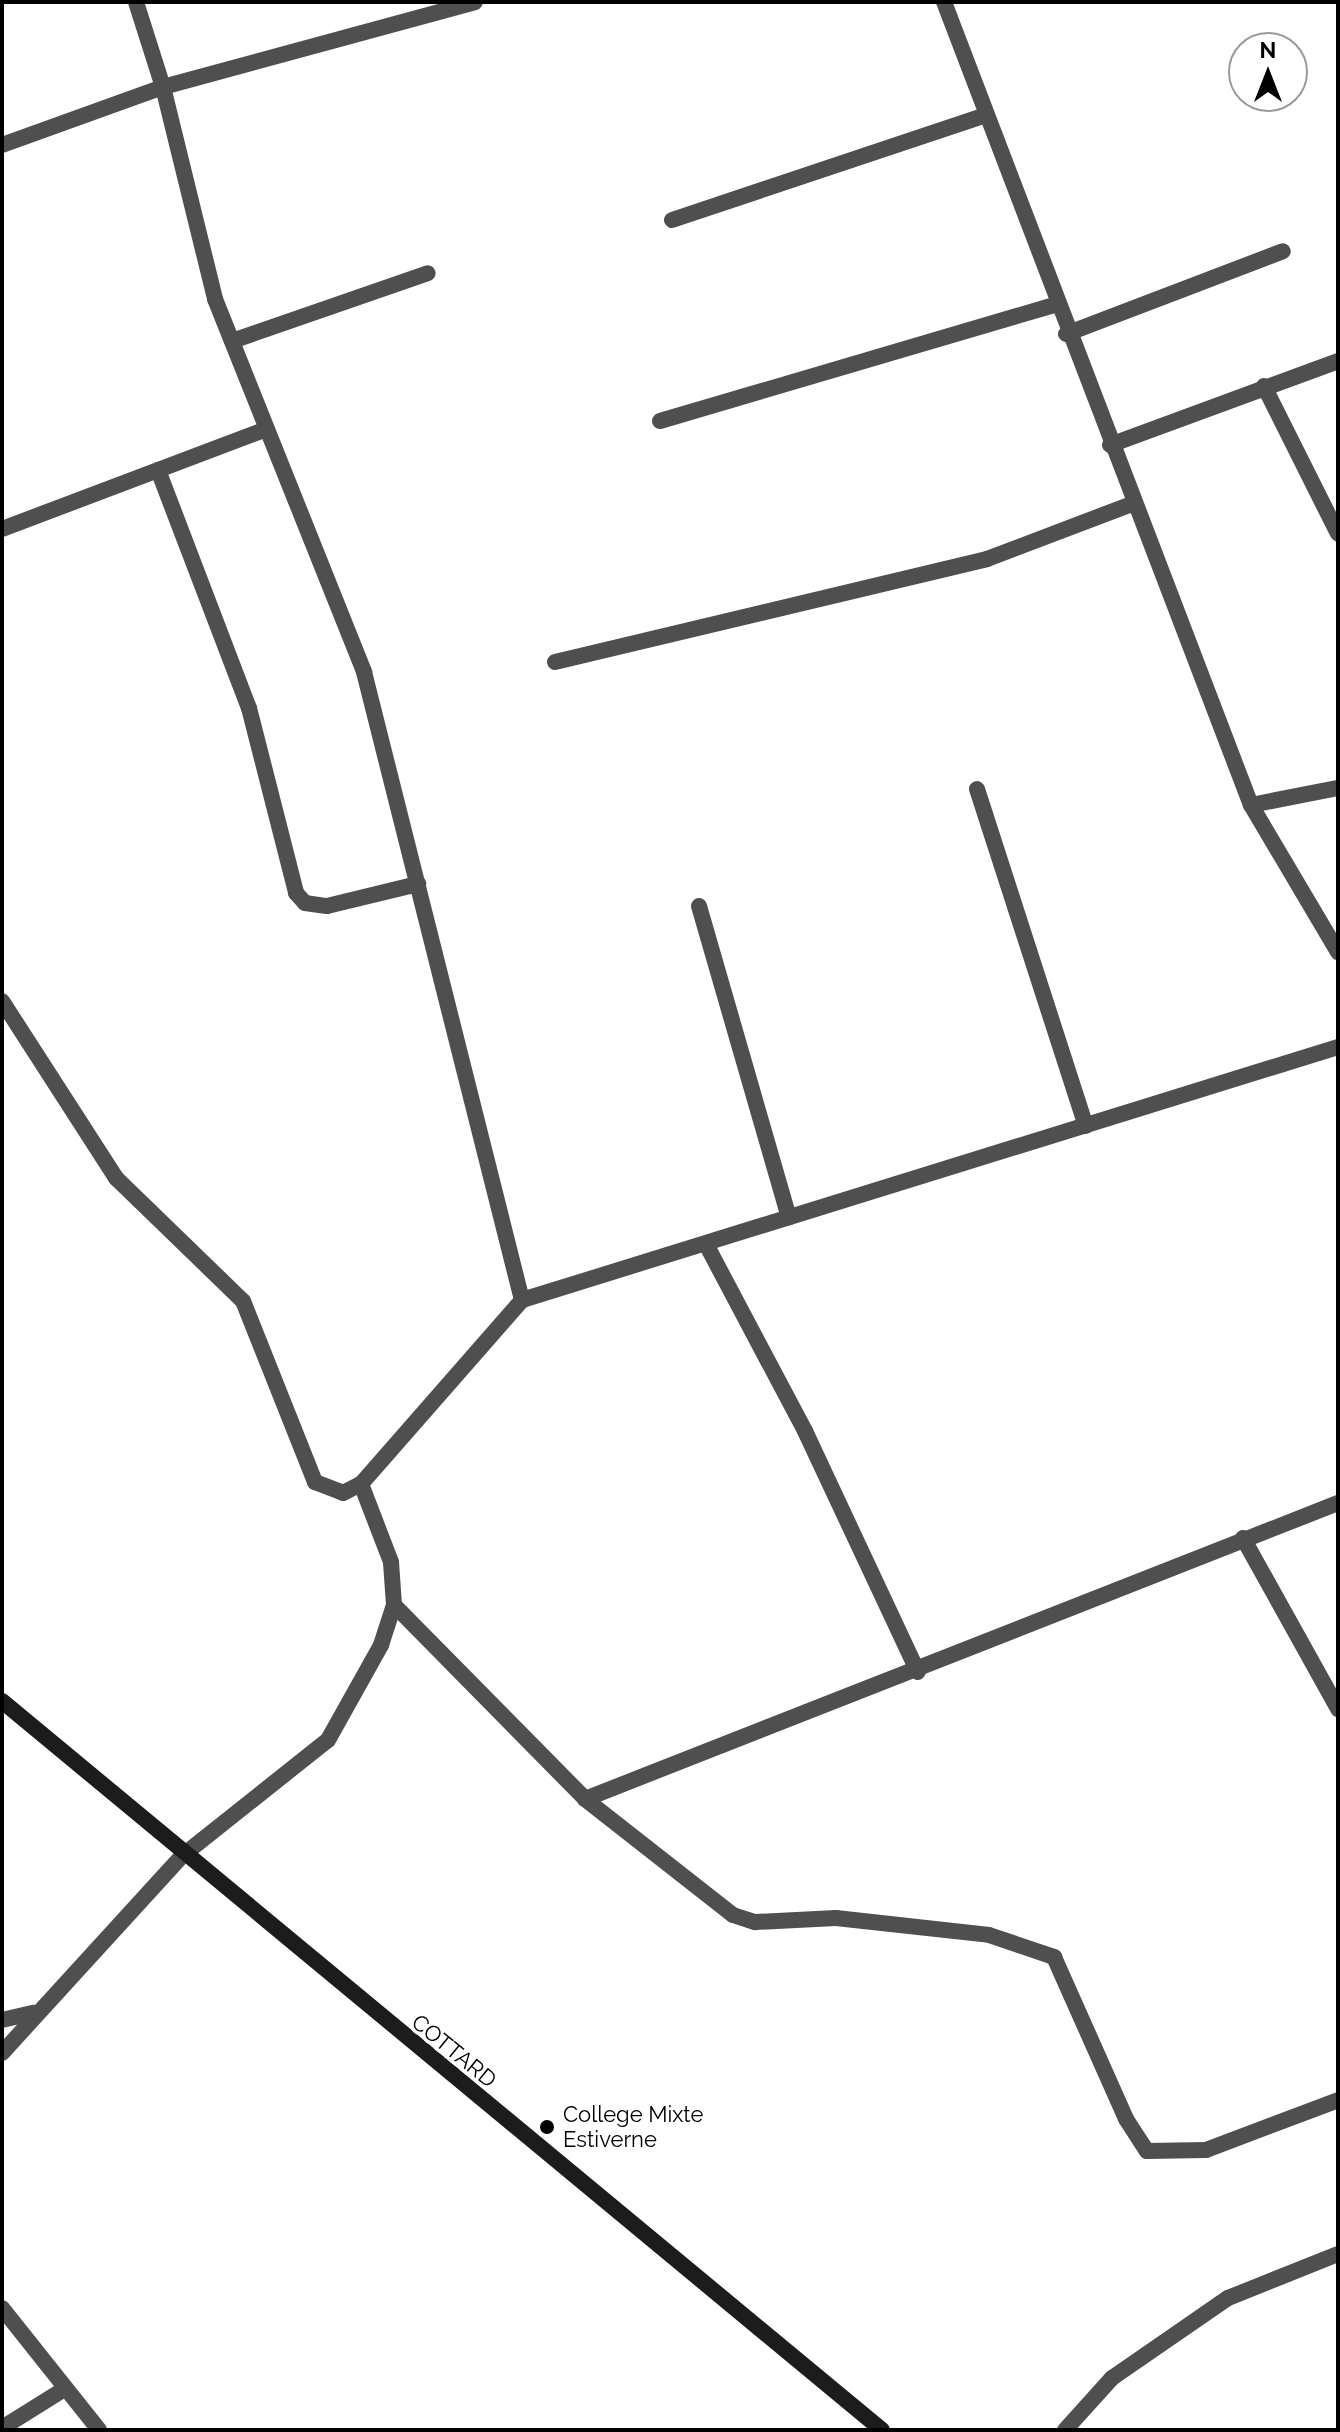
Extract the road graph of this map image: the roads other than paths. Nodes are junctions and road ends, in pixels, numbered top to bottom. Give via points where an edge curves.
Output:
1 (136, 2) edge
2 (475, 2) edge
3 (944, 2) edge
4 (163, 87) junction
5 (985, 115) junction
6 (2, 145) edge
7 (672, 220) dead end
8 (1283, 251) dead end
9 (428, 273) dead end
10 (1054, 305) junction
11 (1066, 334) junction
12 (232, 341) junction
13 (1338, 361) edge
14 (1264, 386) junction
15 (660, 421) dead end
16 (267, 429) junction
17 (1110, 445) junction
18 (158, 470) junction
19 (1132, 504) junction
20 (2, 529) edge
21 (1338, 534) edge
22 (555, 662) dead end
23 (1338, 788) edge
24 (977, 789) dead end
25 (1251, 805) junction
26 (418, 884) junction
27 (699, 906) dead end
28 (1338, 952) edge
29 (2, 1001) edge
30 (1338, 1047) edge
31 (1086, 1126) junction
32 (789, 1217) junction
33 (706, 1244) junction
34 (522, 1300) junction
35 (361, 1484) junction
36 (1338, 1503) edge
37 (1243, 1538) junction
38 (394, 1605) junction
39 (918, 1672) junction
40 (2, 1701) edge
41 (1338, 1709) edge
42 (585, 1799) junction
43 (182, 1856) junction
44 (33, 2013) junction
45 (2, 2020) edge
46 (2, 2053) edge
47 (1338, 2100) edge
48 (1338, 2254) edge
49 (2, 2308) edge
50 (66, 2388) junction
51 (2, 2428) edge
52 (99, 2430) edge
53 (882, 2430) edge
54 (1065, 2430) edge

1 - 4 street
2 - 4 street
3 - 5 street
4 - 6 street
4 - 12 street via 215,299
5 - 7 street
5 - 10 street
8 - 11 street
9 - 12 street
10 - 11 street
10 - 15 street
11 - 17 street
12 - 16 street
13 - 14 street
14 - 17 street
14 - 21 street
16 - 18 street
16 - 26 street via 364,672
17 - 19 street
18 - 20 street
18 - 26 street via 249,708 296,893 305,903 327,906
19 - 22 street via 987,559
19 - 25 street
23 - 25 street
24 - 31 street
25 - 28 street
26 - 34 street
27 - 32 street
29 - 35 street via 116,1178 243,1301 315,1482 343,1493
30 - 31 street
31 - 32 street
32 - 33 street
33 - 34 street
33 - 39 street via 805,1431
34 - 35 street
35 - 38 street via 391,1562
36 - 37 street
37 - 39 street
37 - 41 street
38 - 42 street
38 - 43 street via 381,1645 328,1740
39 - 42 street
40 - 43 street, COTTARD
42 - 47 street via 733,1915 755,1922 901,1923 989,1935 1054,1957 1126,2119 1147,2151 1206,2150
43 - 44 street
43 - 53 street, COTTARD
44 - 45 street
44 - 46 street
48 - 54 street via 1228,2298 1112,2378
49 - 50 street
50 - 51 street
50 - 52 street

